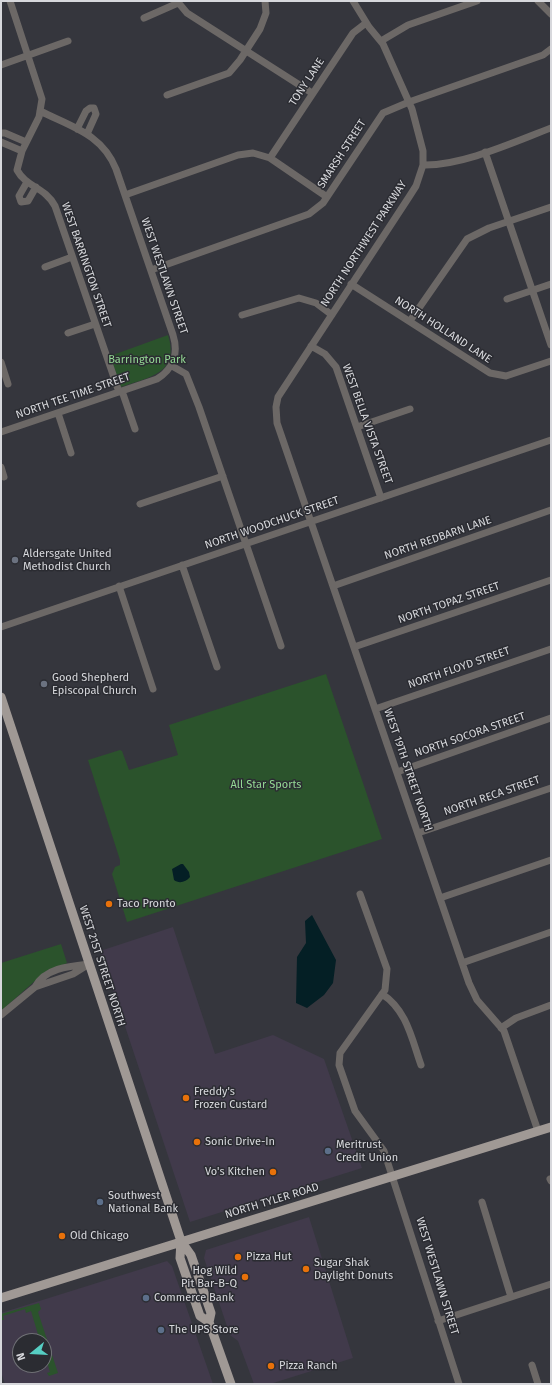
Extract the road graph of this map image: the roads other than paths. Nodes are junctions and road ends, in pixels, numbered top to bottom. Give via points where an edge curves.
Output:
1 (10, 1) edge
2 (265, 1) edge
3 (353, 1) edge
4 (477, 1) edge
5 (538, 1) edge
6 (178, 2) edge
7 (551, 14) edge
8 (144, 18) dead end
9 (366, 23) junction
10 (381, 41) junction
11 (68, 42) dead end
12 (551, 49) edge
13 (245, 51) junction
14 (29, 55) junction
15 (1, 65) edge
16 (312, 94) junction
17 (167, 95) dead end
18 (409, 102) junction
19 (40, 111) junction
20 (551, 128) edge
21 (77, 129) junction
22 (1, 133) edge
23 (86, 134) junction
24 (1, 142) edge
25 (26, 142) junction
26 (22, 151) junction
27 (485, 152) junction
28 (270, 158) junction
29 (423, 165) junction
30 (27, 182) junction
31 (36, 187) junction
32 (125, 195) junction
33 (327, 197) junction
34 (551, 207) edge
35 (508, 222) junction
36 (72, 257) junction
37 (45, 267) dead end
38 (151, 270) junction
39 (351, 284) junction
40 (551, 284) edge
41 (532, 290) junction
42 (507, 299) dead end
43 (242, 315) dead end
44 (332, 315) junction
45 (410, 321) junction
46 (95, 324) junction
47 (68, 333) dead end
48 (551, 345) edge
49 (311, 346) junction
50 (551, 361) edge
51 (1, 362) edge
52 (172, 366) junction
53 (8, 384) dead end
54 (121, 392) junction
55 (276, 407) joint
56 (410, 409) dead end
57 (58, 413) junction
58 (357, 427) junction
59 (135, 429) dead end
60 (1, 432) edge
61 (550, 442) edge
62 (71, 453) dead end
63 (1, 467) edge
64 (223, 476) junction
65 (4, 477) dead end
66 (381, 498) junction
67 (140, 504) dead end
68 (551, 510) edge
69 (310, 521) junction
70 (246, 543) junction
71 (182, 565) junction
72 (551, 580) edge
73 (119, 586) junction
74 (332, 586) junction
75 (1, 627) edge
76 (281, 646) dead end
77 (354, 648) junction
78 (551, 649) edge
79 (217, 667) dead end
80 (153, 689) dead end
81 (1, 697) edge
82 (375, 709) junction
83 (551, 718) edge
84 (397, 772) junction
85 (551, 788) edge
86 (418, 833) junction
87 (551, 860) edge
88 (360, 894) dead end
89 (440, 898) junction
90 (551, 932) edge
91 (462, 963) junction
92 (89, 964) junction
93 (382, 994) junction
94 (551, 1005) edge
95 (1, 1015) edge
96 (502, 1028) junction
97 (421, 1065) dead end
98 (551, 1127) edge
99 (538, 1131) junction
100 (393, 1176) junction
101 (482, 1202) dead end
102 (181, 1241) junction
103 (551, 1284) edge
104 (511, 1297) junction
105 (1, 1298) edge
106 (438, 1321) junction
107 (532, 1365) dead end
108 (231, 1384) edge
109 (459, 1384) edge
110 (538, 1384) edge

1 - 14 street
2 - 13 street via 266,13 260,29
3 - 9 street
4 - 10 street via 408,25
5 - 7 street
6 - 8 street
6 - 13 street via 187,13
9 - 10 street
9 - 16 street, TONY LANE via 353,33
10 - 18 street
11 - 14 street
12 - 18 street, SMARSH STREET via 543,55
13 - 16 street
13 - 17 street via 229,73
14 - 15 street
14 - 19 street via 41,92
16 - 28 street, TONY LANE
18 - 29 street via 420,139
18 - 33 street, SMARSH STREET via 383,113
19 - 21 street, WEST WESTLAWN STREET
19 - 25 street
20 - 27 street
21 - 23 street, WEST WESTLAWN STREET
21 - 23 street via 86,111 94,108 96,114
22 - 25 street
23 - 32 street, WEST WESTLAWN STREET via 98,141 106,150
24 - 26 street
25 - 26 street
26 - 30 street via 17,170
27 - 29 street via 457,162
27 - 35 street
28 - 32 street via 253,153 238,155
28 - 33 street
29 - 39 street, NORTH NORTHWEST PARKWAY via 416,186
30 - 31 street, WEST BARRINGTON STREET
30 - 31 street via 20,196 21,202 28,201
31 - 36 street, WEST BARRINGTON STREET via 47,194 55,206
32 - 38 street, WEST WESTLAWN STREET
33 - 38 street, SMARSH STREET via 309,214
34 - 35 street
35 - 41 street
35 - 45 street via 467,239
36 - 37 street
36 - 46 street, WEST BARRINGTON STREET
38 - 52 street, WEST WESTLAWN STREET via 175,341 176,352
39 - 44 street, NORTH NORTHWEST PARKWAY
39 - 45 street, NORTH HOLLAND LANE
40 - 41 street
41 - 42 street
41 - 48 street
43 - 44 street via 299,298 316,303
44 - 49 street, NORTH NORTHWEST PARKWAY
45 - 50 street, NORTH HOLLAND LANE via 490,373 506,376
46 - 47 street
46 - 54 street, WEST BARRINGTON STREET
49 - 55 street, NORTH NORTHWEST PARKWAY via 278,397
49 - 58 street, WEST BELLA VISTA STREET via 325,354 336,367
51 - 53 street
52 - 54 street, NORTH TEE TIME STREET via 157,379
52 - 64 street via 186,374
54 - 57 street, NORTH TEE TIME STREET
54 - 59 street, WEST BARRINGTON STREET
55 - 69 street, WEST 19TH STREET NORTH via 281,438
56 - 58 street
57 - 60 street, NORTH TEE TIME STREET
57 - 62 street
58 - 66 street, WEST BELLA VISTA STREET
61 - 66 street, NORTH WOODCHUCK STREET
63 - 65 street
64 - 67 street
64 - 70 street
66 - 69 street, NORTH WOODCHUCK STREET
68 - 74 street, NORTH REDBARN LANE
69 - 70 street, NORTH WOODCHUCK STREET
69 - 74 street, WEST 19TH STREET NORTH
70 - 71 street, NORTH WOODCHUCK STREET
70 - 76 street
71 - 73 street, NORTH WOODCHUCK STREET
71 - 79 street
72 - 77 street, NORTH TOPAZ STREET
73 - 75 street, NORTH WOODCHUCK STREET
73 - 80 street
74 - 77 street, WEST 19TH STREET NORTH
77 - 82 street, WEST 19TH STREET NORTH
78 - 82 street, NORTH FLOYD STREET
81 - 92 main road, WEST 21ST STREET NORTH
82 - 84 street, WEST 19TH STREET NORTH
83 - 84 street, NORTH SOCORA STREET
84 - 86 street, WEST 19TH STREET NORTH
85 - 86 street, NORTH RECA STREET
86 - 89 street, WEST 19TH STREET NORTH
87 - 89 street
88 - 93 street via 387,969 386,990
89 - 91 street, WEST 19TH STREET NORTH
90 - 91 street
91 - 96 street, WEST 19TH STREET NORTH via 477,1000
92 - 95 street via 54,971 39,979 36,987
92 - 102 main road, WEST 21ST STREET NORTH
93 - 97 street via 391,1000 404,1017
93 - 100 street, WEST WESTLAWN STREET via 343,1047 338,1059 355,1111 384,1151
94 - 96 street via 516,1018
96 - 99 street, WEST 19TH STREET NORTH
98 - 99 main road, NORTH TYLER ROAD
99 - 100 main road, NORTH TYLER ROAD
100 - 102 main road, NORTH TYLER ROAD
100 - 106 street, WEST WESTLAWN STREET
101 - 104 street
102 - 105 main road, NORTH TYLER ROAD
102 - 108 main road, WEST 21ST STREET NORTH via 191,1255 212,1313 209,1322
103 - 104 street
104 - 106 street
106 - 109 street, WEST WESTLAWN STREET
107 - 110 street

